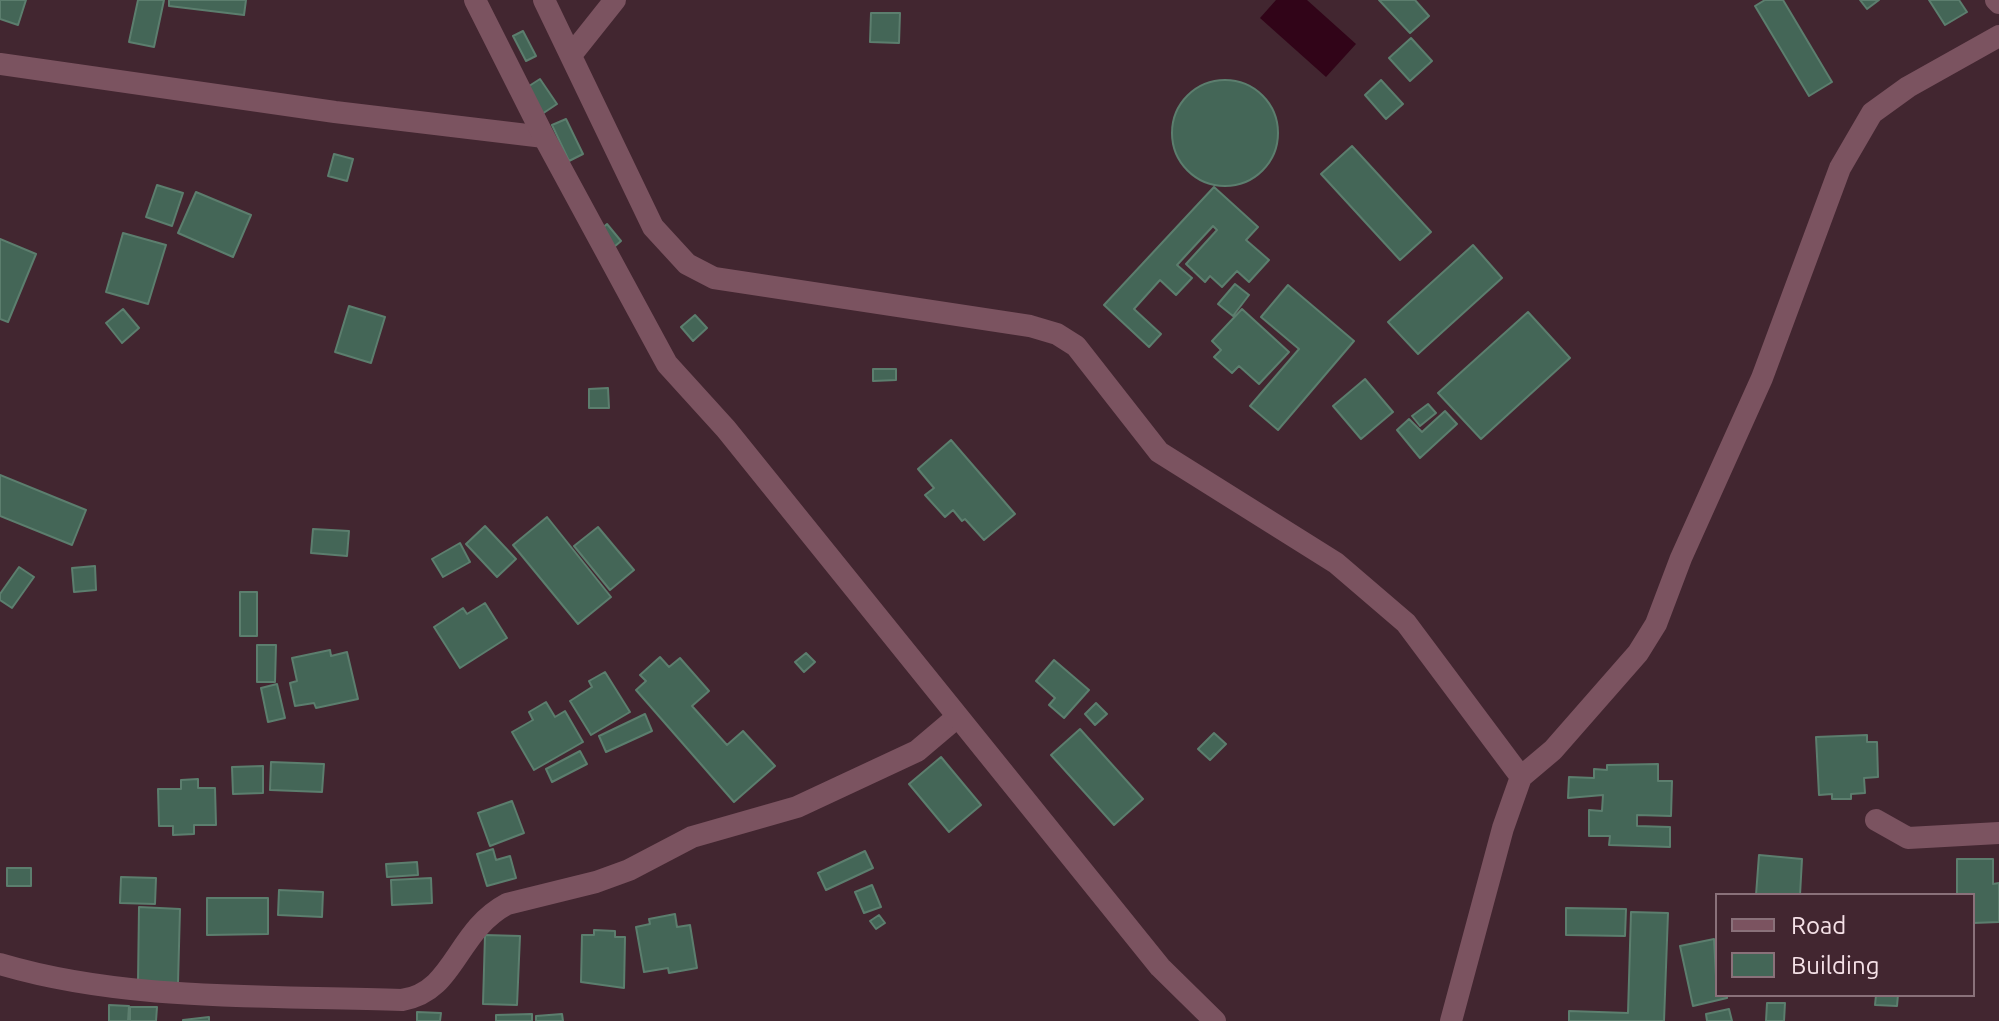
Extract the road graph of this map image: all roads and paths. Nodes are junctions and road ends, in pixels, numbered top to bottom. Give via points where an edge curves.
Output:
1 (475, 0) edge
2 (615, 0) edge
3 (552, 4) edge
4 (1999, 36) edge
5 (572, 54) junction
6 (0, 64) edge
7 (544, 137) junction
8 (956, 718) junction
9 (1521, 777) junction
10 (1876, 820) dead end
11 (1999, 833) edge
12 (0, 964) edge
13 (1208, 1018) edge
14 (1451, 1021) edge

1 - 7 street
2 - 5 street
3 - 5 street
4 - 9 street via 1872,113 1840,168 1762,378 1656,624 1638,653 1553,750
5 - 9 street via 653,227 687,264 714,278 1030,326 1066,340 1090,362 1159,452 1336,563 1406,623
6 - 7 street
7 - 8 street via 667,364 726,429
8 - 12 street via 917,751 797,807 692,837 629,870 507,904 472,931 442,977 421,997 132,989 36,975
8 - 13 street
9 - 14 street
10 - 11 street via 1908,838

